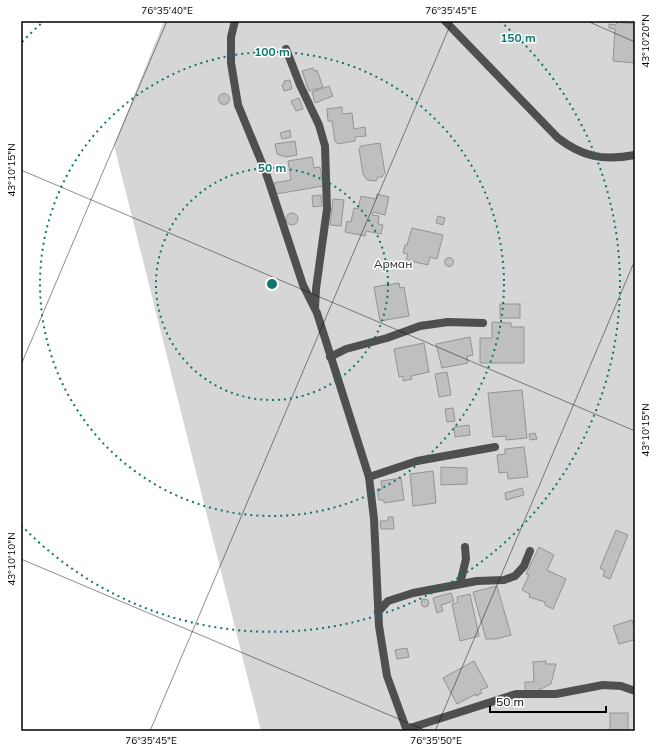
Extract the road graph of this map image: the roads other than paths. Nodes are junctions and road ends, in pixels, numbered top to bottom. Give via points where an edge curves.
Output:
1 (235, 21) edge
2 (445, 21) edge
3 (286, 49) dead end
4 (635, 155) edge
5 (315, 308) junction
6 (483, 322) dead end
7 (330, 357) junction
8 (495, 447) dead end
9 (369, 477) junction
10 (465, 547) dead end
11 (530, 551) dead end
12 (460, 584) junction
13 (378, 612) junction
14 (635, 691) edge
15 (407, 730) edge

1 - 5 street via 231,36 231,63 238,105 266,173 303,285
2 - 4 street via 558,138 572,149 588,156
3 - 5 street via 319,125 325,146 327,209
5 - 7 street
6 - 7 street via 448,322 420,326
7 - 9 street
8 - 9 street via 417,461
9 - 13 street via 374,518
10 - 12 street via 466,559
11 - 12 street via 524,566 515,576 504,580
12 - 13 street via 413,593 388,601
13 - 15 street via 387,676
14 - 15 street via 621,686 603,685 556,694 516,694

